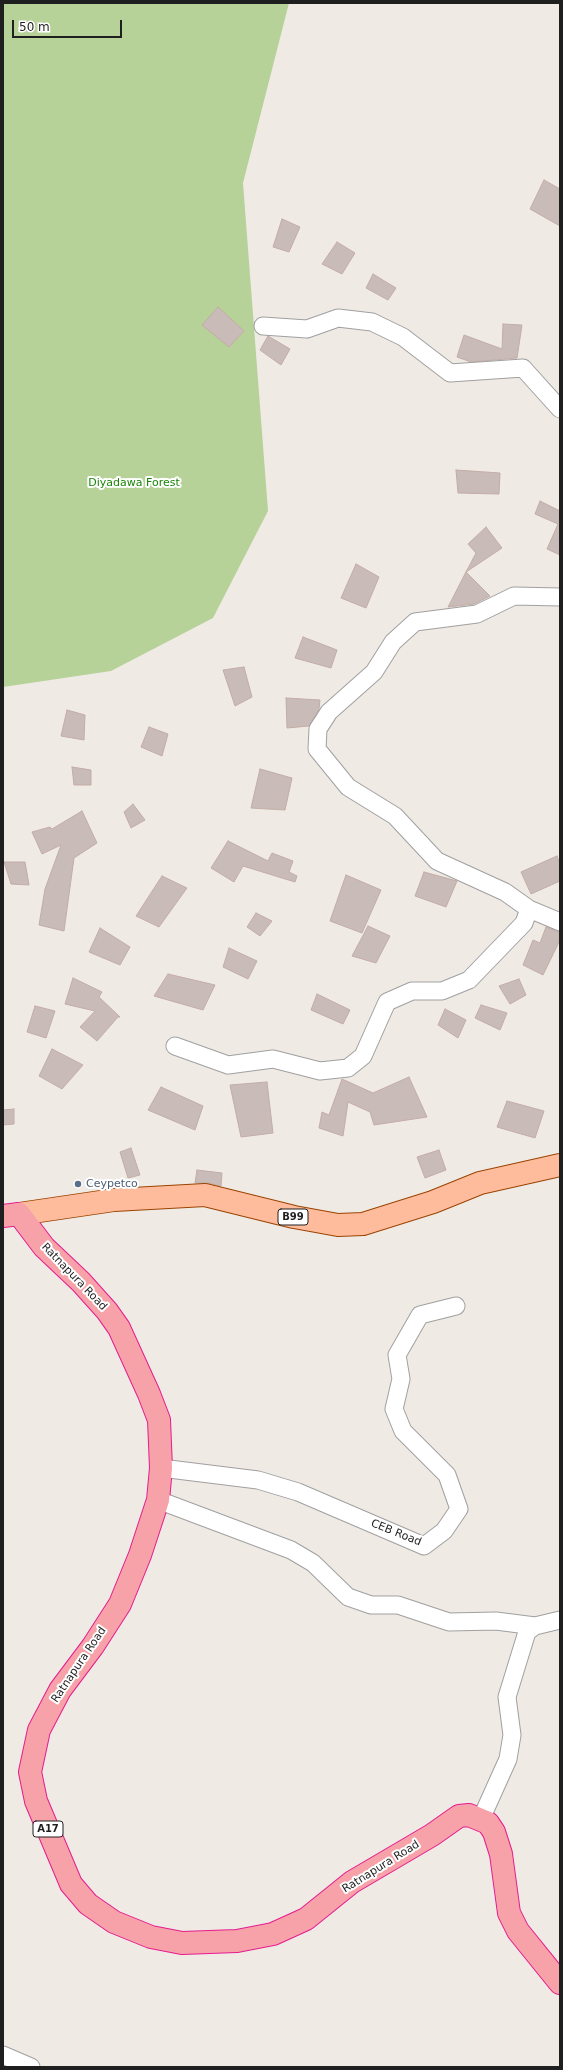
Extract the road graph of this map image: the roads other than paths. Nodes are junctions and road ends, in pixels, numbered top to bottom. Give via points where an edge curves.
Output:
1 (263, 326) dead end
2 (560, 410) edge
3 (560, 597) edge
4 (529, 908) junction
5 (560, 922) edge
6 (175, 1046) dead end
7 (560, 1165) edge
8 (11, 1215) edge
9 (456, 1306) dead end
10 (161, 1468) junction
11 (158, 1500) junction
12 (560, 1620) edge
13 (535, 1626) junction
14 (481, 1819) junction
15 (560, 1983) edge
16 (3, 2055) edge
17 (30, 2067) edge

1 - 2 street via 307,330 338,318 372,322 403,337 450,373 523,368
3 - 4 street via 514,596 477,614 415,622 393,642 374,672 329,712 318,730 317,749 348,786 395,816 437,861 505,892
4 - 5 street
4 - 6 street via 524,923 469,980 442,991 412,991 387,1002 363,1056 348,1068 320,1071 273,1059 228,1065
7 - 8 main road, B99 via 480,1183 433,1202 363,1224 331,1224 205,1195 114,1200
8 - 10 highway, Ratnapura Road / A17 via 95,1297 119,1328 150,1394 159,1420
9 - 10 street, CEB Road via 420,1315 397,1355 402,1379 394,1409 403,1430 447,1475 459,1509 444,1531 424,1546 298,1492 258,1480
10 - 11 highway, Ratnapura Road / A17
11 - 13 street via 291,1550 313,1563 348,1597 365,1603 398,1605 450,1622 496,1621
11 - 14 highway, Ratnapura Road / A17 via 120,1604 60,1690 39,1730 30,1772 36,1801 55,1848 71,1884 88,1904 114,1922 151,1937 182,1943 237,1941 273,1934 306,1919 352,1882 459,1816 469,1815
12 - 13 street
13 - 14 street via 528,1632 507,1697 512,1736 508,1759
14 - 15 highway via 488,1823 494,1832 501,1854 509,1913 518,1931
16 - 17 street

